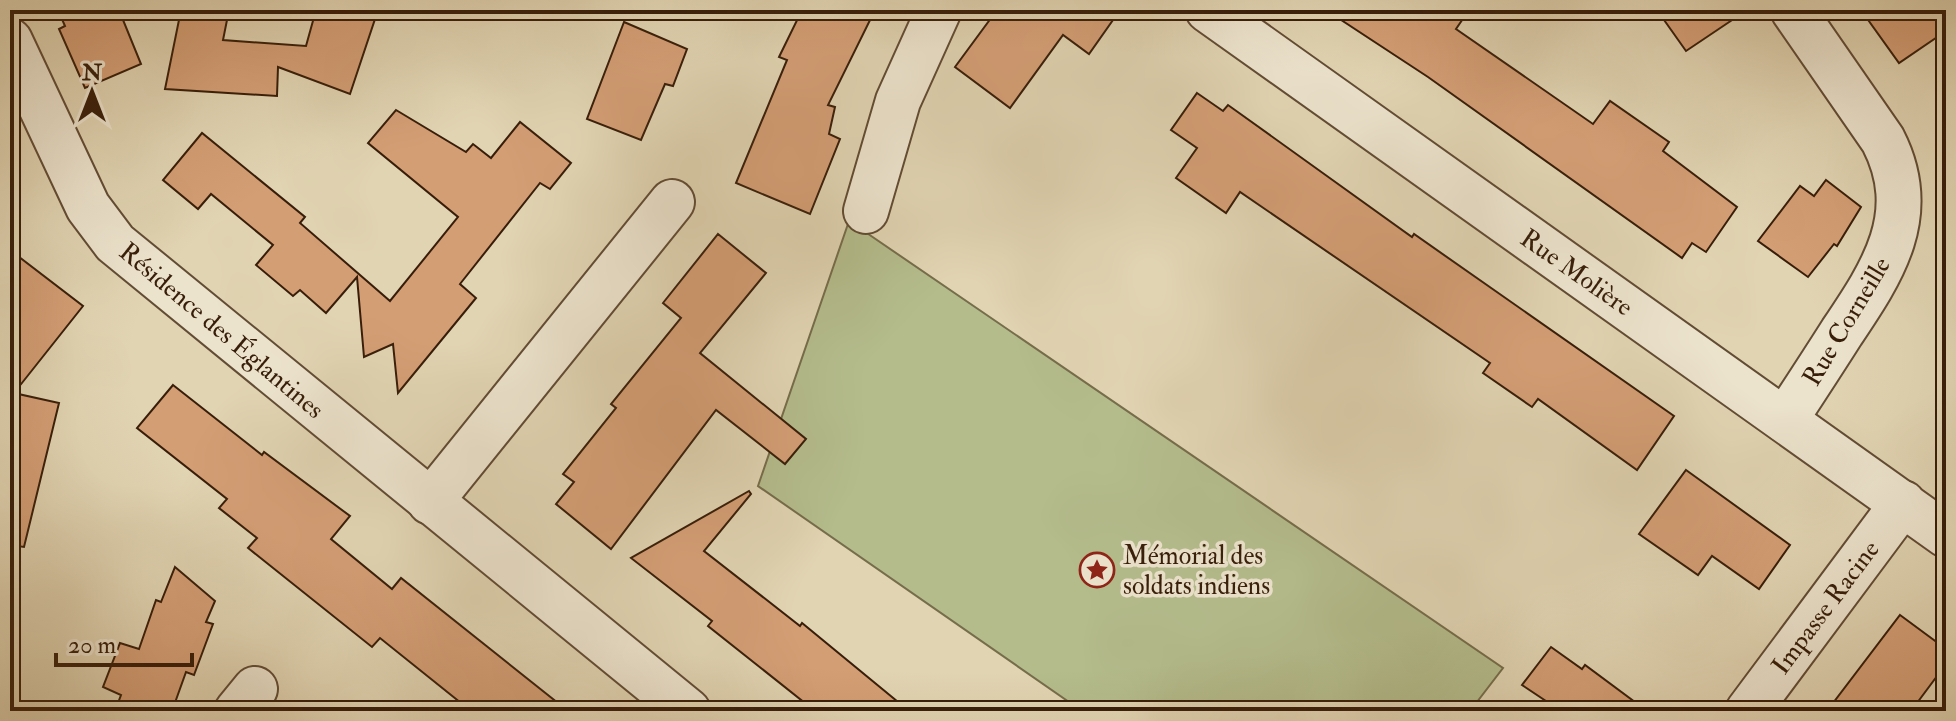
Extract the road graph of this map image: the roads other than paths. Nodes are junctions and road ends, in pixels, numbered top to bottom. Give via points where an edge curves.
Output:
1 (939, 10) edge
2 (1208, 10) edge
3 (1793, 10) edge
4 (10, 41) edge
5 (672, 202) dead end
6 (866, 211) dead end
7 (1785, 420) junction
8 (430, 502) junction
9 (1903, 503) junction
10 (1946, 535) edge
11 (688, 711) edge
12 (1748, 711) edge

1 - 6 street via 908,74
2 - 7 street, Rue Molière
3 - 7 street, Rue Corneille via 1883,140 1893,160 1900,202 1892,242 1874,284
4 - 8 street, Résidence des Églantines via 88,207 115,243
5 - 8 street
7 - 9 street, Rue Molière
8 - 11 street, Résidence des Églantines
9 - 10 street, Rue Molière
9 - 12 street, Impasse Racine

